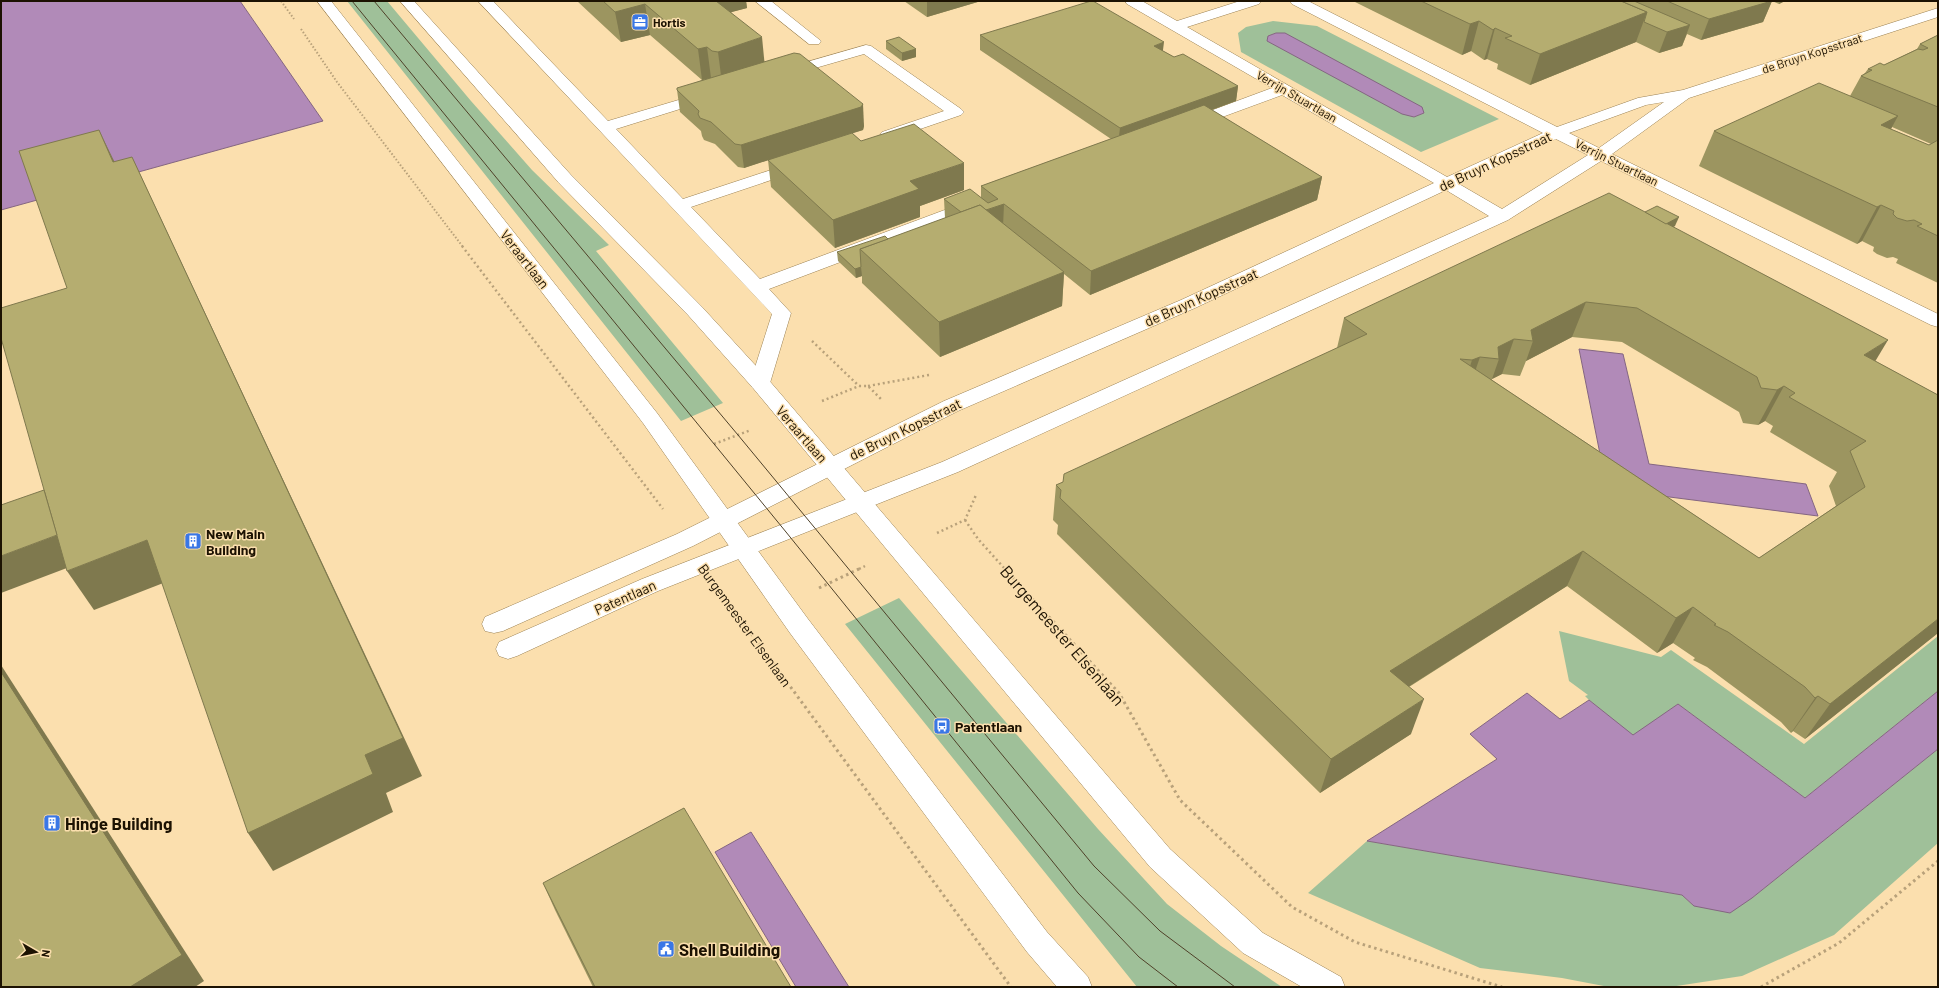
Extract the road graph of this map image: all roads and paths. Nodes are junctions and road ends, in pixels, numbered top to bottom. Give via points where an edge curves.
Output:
1 (281, 1) edge
2 (324, 1) edge
3 (407, 1) edge
4 (485, 1) edge
5 (762, 1) edge
6 (1132, 1) edge
7 (1254, 1) edge
8 (1298, 1) edge
9 (1938, 12) edge
10 (294, 20) dead end
11 (299, 26) dead end
12 (1177, 26) junction
13 (814, 41) dead end
14 (767, 78) edge
15 (1284, 89) junction
16 (721, 92) edge
17 (1686, 94) junction
18 (605, 127) junction
19 (1173, 130) edge
20 (1556, 132) junction
21 (874, 140) edge
22 (1601, 154) junction
23 (815, 160) edge
24 (1446, 184) junction
25 (989, 200) edge
26 (680, 205) junction
27 (1502, 216) junction
28 (759, 286) junction
29 (782, 313) junction
30 (1938, 321) edge
31 (760, 383) junction
32 (786, 415) junction
33 (678, 458) junction
34 (830, 466) junction
35 (638, 475) junction
36 (860, 502) junction
37 (724, 520) junction
38 (685, 540) junction
39 (744, 548) junction
40 (901, 550) junction
41 (701, 565) junction
42 (783, 604) junction
43 (742, 623) junction
44 (494, 624) dead end
45 (508, 649) dead end
46 (1938, 861) edge
47 (1011, 987) edge
48 (1077, 987) edge
49 (1330, 987) edge
50 (1502, 987) edge
51 (1762, 987) edge

1 - 10 path
2 - 33 street, Veraartlaan via 650,418
3 - 31 street, Veraartlaan via 565,179 695,311
4 - 18 street
5 - 13 street
6 - 12 street, Verrijn Stuartlaan
7 - 12 street
8 - 20 street, Verrijn Stuartlaan
9 - 17 street, de Bruyn Kopsstraat
11 - 35 path via 342,89
12 - 15 street, Verrijn Stuartlaan
14 - 21 street via 866,49 956,112
15 - 19 street
15 - 24 street, Verrijn Stuartlaan
16 - 18 street
17 - 20 street, de Bruyn Kopsstraat via 1643,101
17 - 22 street, de Bruyn Kopsstraat
18 - 26 street
20 - 22 street, Verrijn Stuartlaan
20 - 24 street, de Bruyn Kopsstraat
22 - 27 street, de Bruyn Kopsstraat
22 - 30 street, Verrijn Stuartlaan
23 - 26 street
24 - 27 street, Verrijn Stuartlaan
24 - 34 street, de Bruyn Kopsstraat via 1181,307 951,406
25 - 28 street
26 - 28 street
27 - 36 street, de Bruyn Kopsstraat via 964,461
28 - 29 street
29 - 31 street
29 - 32 path via 859,386
31 - 32 street, Veraartlaan
32 - 33 path
32 - 34 street, Veraartlaan
33 - 35 path
33 - 37 street, Veraartlaan
34 - 36 street
34 - 37 street, de Bruyn Kopsstraat
35 - 38 path
36 - 39 street, de Bruyn Kopsstraat
36 - 40 street
37 - 38 street, Patentlaan
37 - 39 street
38 - 44 street, Patentlaan
39 - 41 street, Patentlaan
39 - 42 street
40 - 42 path
40 - 49 street via 1160,858 1253,944
40 - 50 path, Burgemeester Elsenlaan via 965,520 978,539 1119,693 1180,800 1292,907 1355,942
41 - 43 path, Burgemeester Elsenlaan
41 - 45 street, Patentlaan via 650,585
42 - 43 path
42 - 48 street via 1037,942
43 - 47 path, Burgemeester Elsenlaan
46 - 51 path via 1839,943

